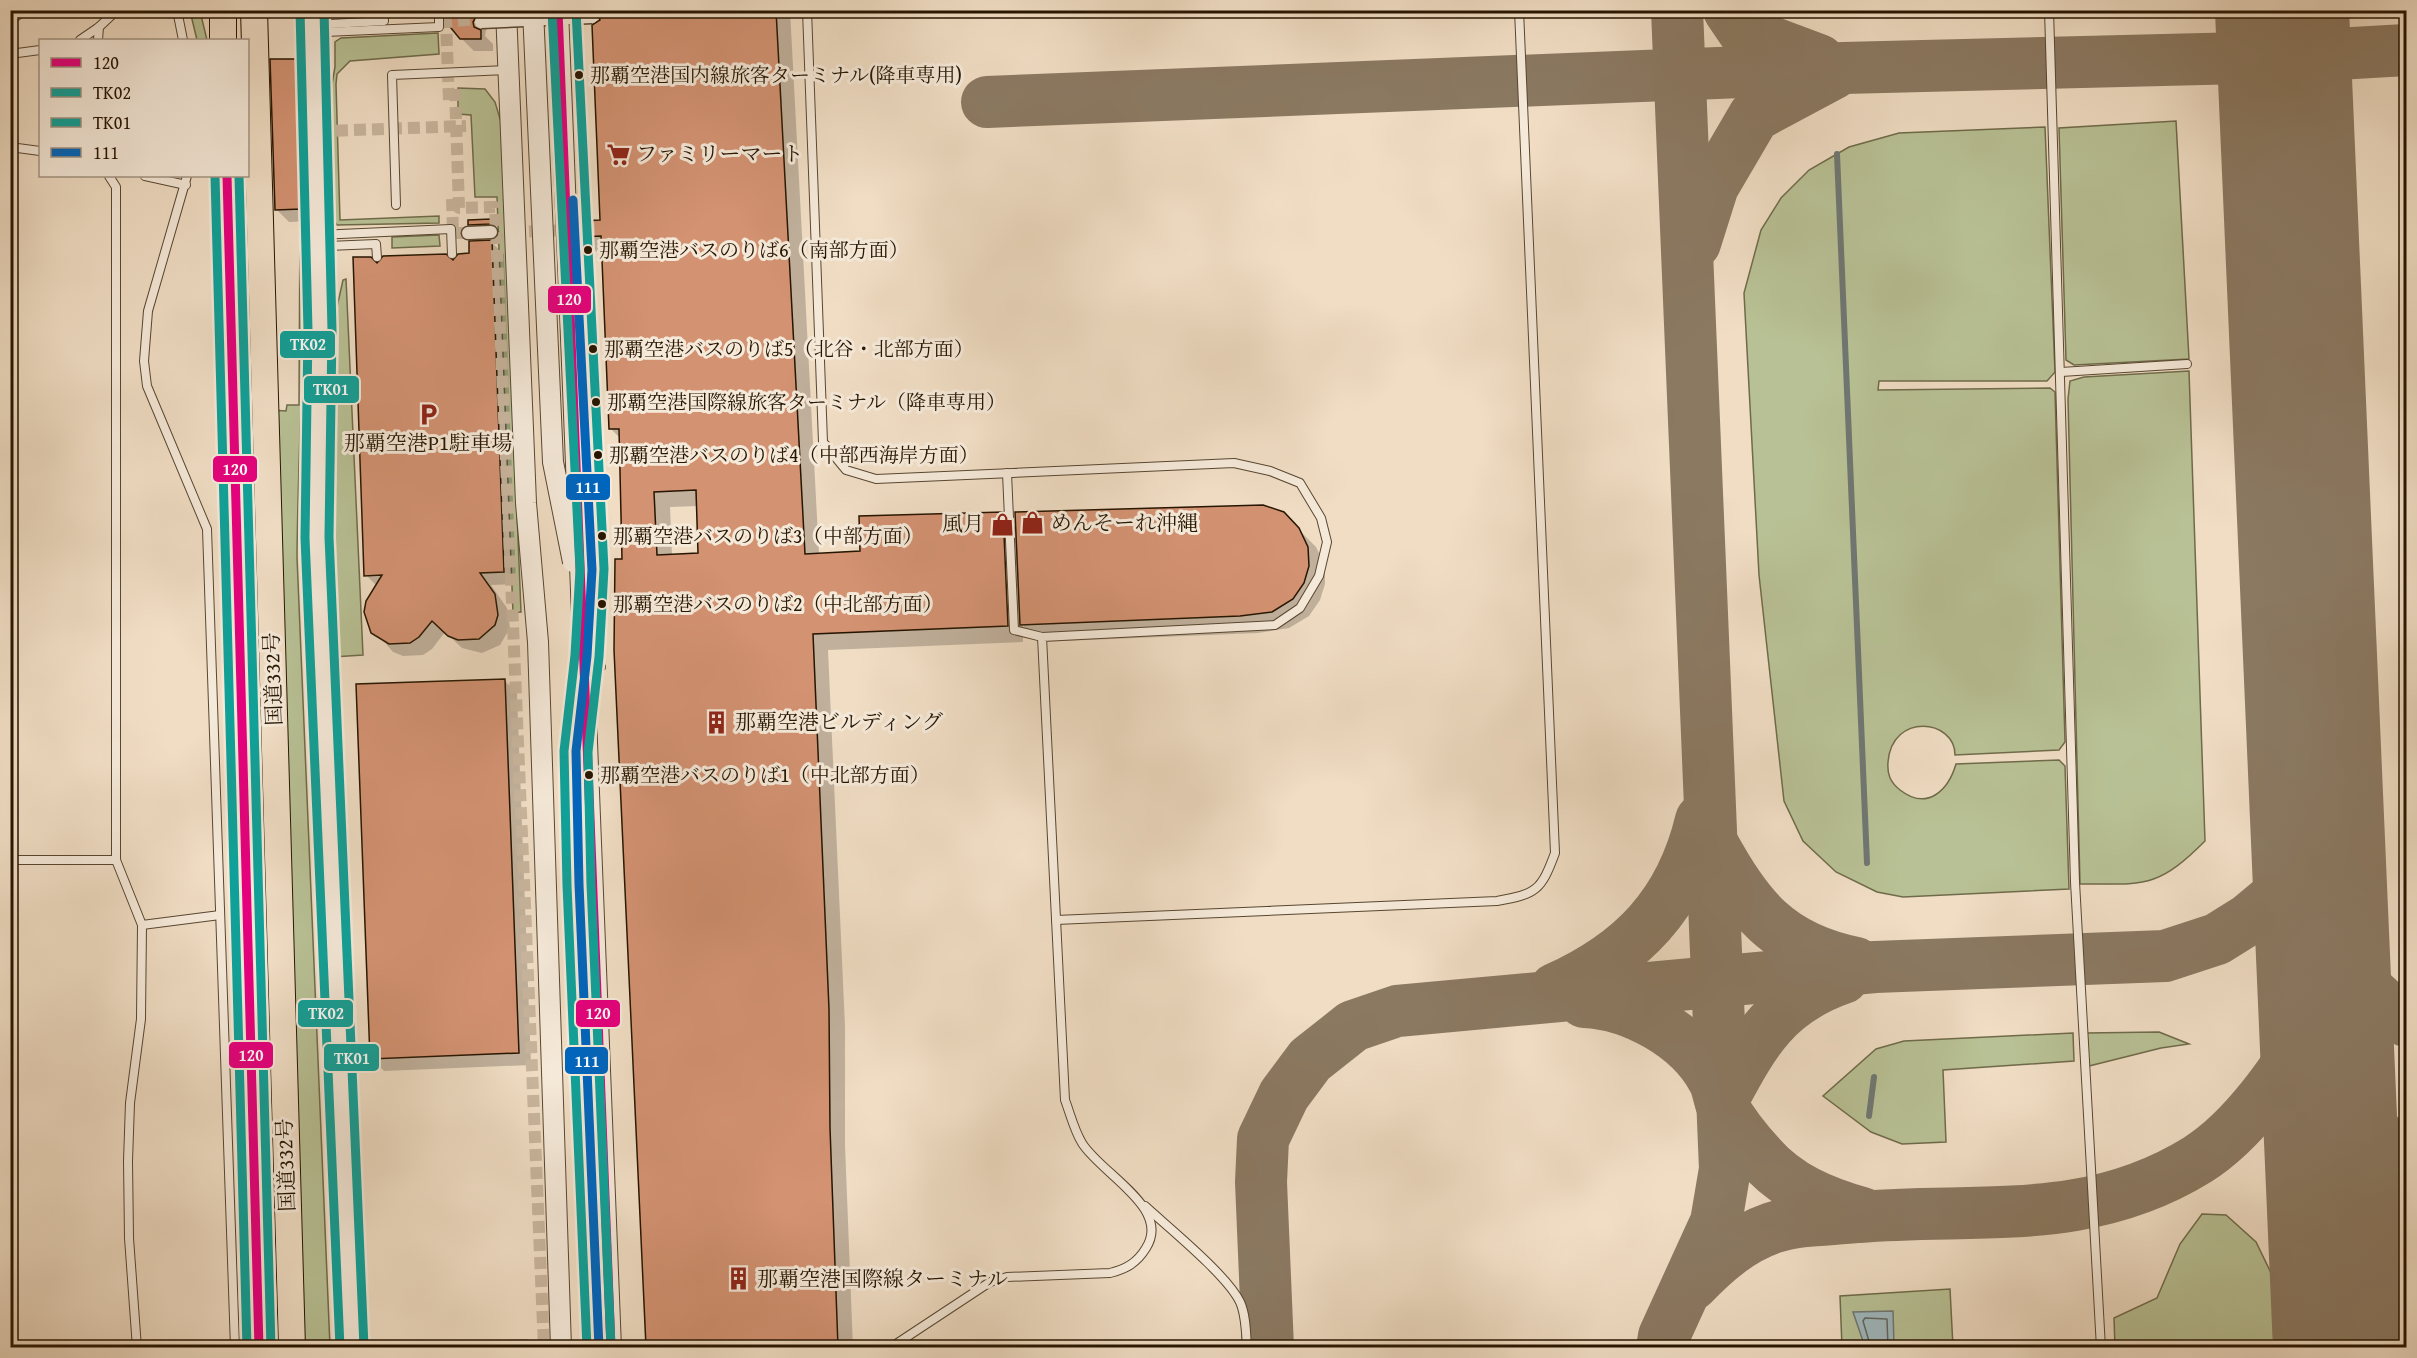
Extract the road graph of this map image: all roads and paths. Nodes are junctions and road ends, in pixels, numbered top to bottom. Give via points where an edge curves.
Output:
1 (25, 10) edge
2 (117, 10) edge
3 (177, 10) edge
4 (211, 10) edge
5 (223, 10) edge
6 (254, 10) edge
7 (383, 10) edge
8 (439, 10) edge
9 (506, 10) edge
10 (533, 10) edge
11 (558, 10) edge
12 (564, 10) edge
13 (807, 10) edge
14 (1519, 10) edge
15 (2049, 10) edge
16 (592, 17) dead end
17 (312, 18) edge
18 (10, 21) edge
19 (481, 22) tunnel mouth
20 (99, 27) junction
21 (81, 39) edge
22 (98, 39) edge
23 (183, 39) edge
24 (221, 39) edge
25 (221, 39) edge
26 (39, 50) edge
27 (10, 54) edge
28 (314, 58) junction
29 (509, 70) junction
30 (10, 147) edge
31 (39, 151) edge
32 (110, 177) edge
33 (150, 177) edge
34 (188, 177) edge
35 (227, 177) edge
36 (186, 185) junction
37 (396, 205) dead end
38 (492, 232) dead end
39 (468, 233) dead end
40 (318, 235) junction
41 (452, 254) dead end
42 (377, 257) dead end
43 (319, 277) junction
44 (2187, 364) dead end
45 (2061, 372) junction
46 (1008, 473) junction
47 (584, 617) junction
48 (1042, 637) junction
49 (10, 860) edge
50 (116, 860) junction
51 (220, 915) junction
52 (1056, 920) junction
53 (142, 925) junction
54 (1142, 1203) junction
55 (137, 1347) edge
56 (235, 1347) edge
57 (259, 1347) edge
58 (292, 1347) edge
59 (352, 1347) edge
60 (561, 1347) edge
61 (599, 1347) edge
62 (611, 1347) edge
63 (890, 1347) edge
64 (1247, 1347) edge
65 (2101, 1347) edge

1 - 18 lane
2 - 20 lane
3 - 23 lane
4 - 24 street
5 - 25 highway
6 - 58 highway, 国道332号
7 - 17 lane via 384,21
8 - 28 lane via 439,27 325,32
9 - 29 street
10 - 47 street, bridge via 553,462
11 - 47 street, bridge
12 - 61 street via 592,570 594,662 576,763
13 - 46 lane via 824,442 846,470 876,479
14 - 52 lane via 1555,853 1545,880 1528,895 1497,901
15 - 45 lane
16 - 19 street, bridge
17 - 28 street
20 - 21 lane
20 - 22 lane
26 - 27 lane
28 - 40 street
29 - 37 lane via 392,75
29 - 60 street via 526,503 538,642
30 - 31 lane
32 - 50 lane via 116,187
33 - 36 lane
34 - 36 lane
35 - 57 highway, 国道332号
36 - 51 lane via 148,310 144,361 147,386 207,529
38 - 39 street
40 - 41 lane via 450,230
40 - 43 street
42 - 43 lane via 376,244 328,246 327,263
43 - 59 street via 317,537
44 - 45 lane
45 - 65 lane via 2074,882
46 - 48 lane via 1014,630
46 - 48 lane via 1234,463 1300,483 1321,518 1327,542 1319,576 1300,608 1275,625
47 - 62 street, bridge
48 - 52 lane
49 - 50 lane
50 - 53 lane
51 - 53 lane
51 - 56 lane
52 - 54 lane via 1065,1100 1082,1143
53 - 55 lane via 141,1018 130,1103 128,1161
54 - 63 lane via 1152,1225 1150,1242 1139,1259 1124,1269 1110,1273 1007,1277 990,1282
54 - 64 lane via 1227,1283 1240,1302

